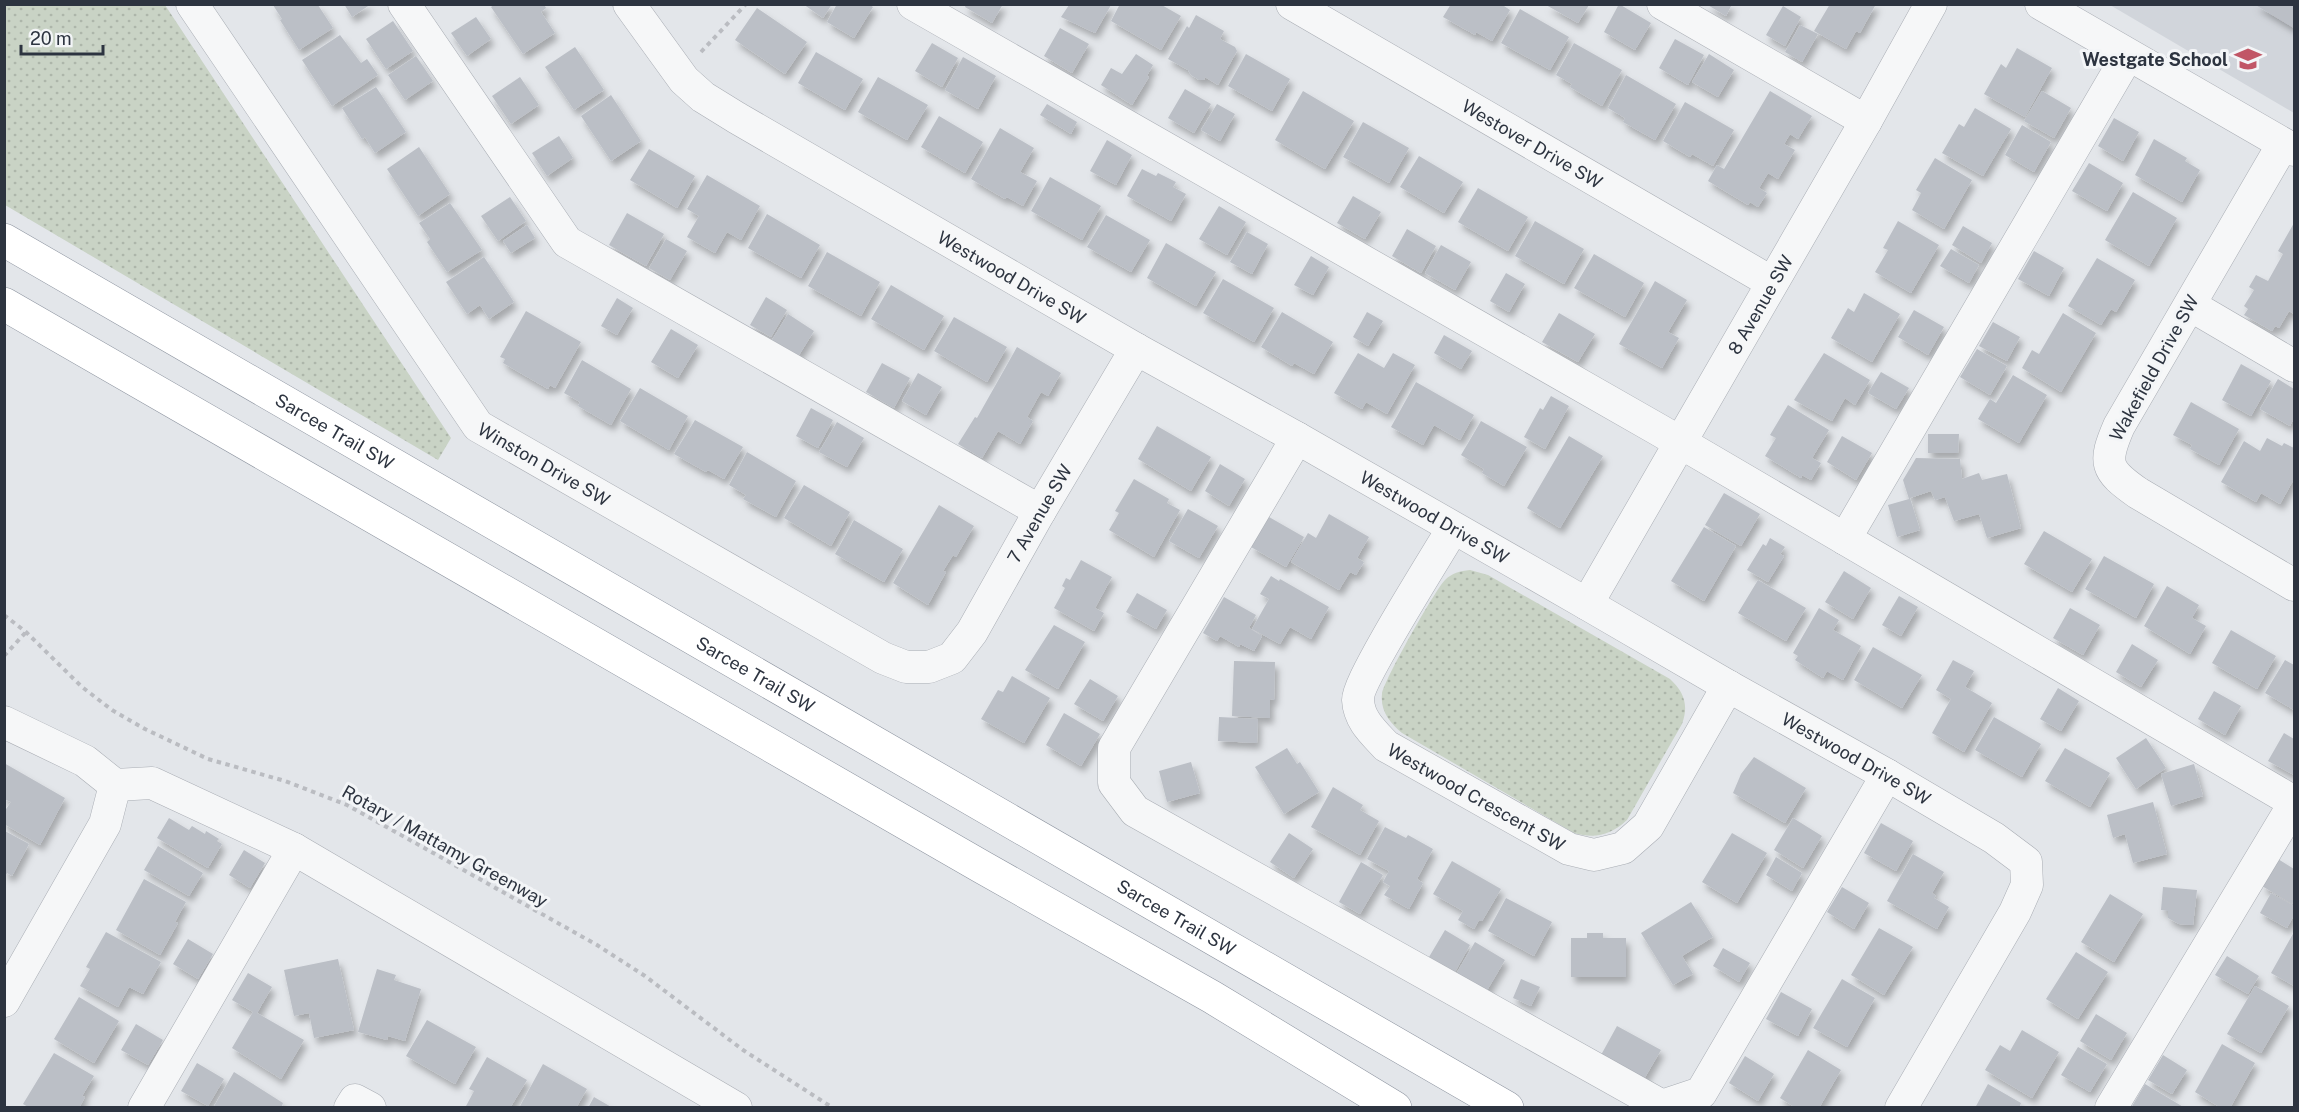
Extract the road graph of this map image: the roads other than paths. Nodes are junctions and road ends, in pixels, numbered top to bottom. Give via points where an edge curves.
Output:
1 (192, 4) edge
2 (404, 4) edge
3 (629, 4) edge
4 (913, 4) edge
5 (1292, 4) edge
6 (1663, 4) edge
7 (1931, 4) edge
8 (2041, 4) edge
9 (2128, 55) junction
10 (1866, 121) junction
11 (2289, 147) edge
12 (4, 240) edge
13 (1772, 282) junction
14 (4, 304) edge
15 (2190, 305) junction
16 (1136, 349) junction
17 (2295, 366) edge
18 (1297, 438) junction
19 (1681, 443) junction
20 (1040, 511) junction
21 (1453, 528) junction
22 (1845, 539) junction
23 (2295, 585) edge
24 (1587, 603) junction
25 (932, 665) joint
26 (1728, 686) junction
27 (4, 722) edge
28 (1887, 775) junction
29 (115, 785) junction
30 (2295, 803) edge
31 (294, 849) junction
32 (4, 1001) edge
33 (144, 1107) edge
34 (350, 1107) edge
35 (370, 1107) edge
36 (736, 1107) edge
37 (1395, 1107) edge
38 (1507, 1107) edge
39 (1901, 1107) edge
40 (2111, 1107) edge

1 - 25 street, Winston Drive SW via 478,426 883,658 906,667
2 - 20 street via 567,242
3 - 16 street, Westwood Drive SW via 680,74 703,96
4 - 19 street
5 - 13 street, Westover Drive SW
6 - 10 street
7 - 10 street, 8 Avenue SW
8 - 9 street
9 - 11 street
9 - 22 street
10 - 13 street, 8 Avenue SW
11 - 15 street, Wakefield Drive SW
12 - 38 highway, Sarcee Trail SW
13 - 19 street, 8 Avenue SW
14 - 37 highway via 1212,997
15 - 17 street
15 - 23 street, Wakefield Drive SW via 2119,426 2110,448 2109,466 2118,479 2138,493
16 - 18 street, Westwood Drive SW
16 - 20 street, 7 Avenue SW
18 - 21 street, Westwood Drive SW
18 - 28 street via 1114,748 1114,783 1135,811 1662,1106 1701,1094
19 - 22 street
19 - 24 street, 8 Avenue SW
20 - 25 street, 7 Avenue SW via 972,632 952,658
21 - 24 street, Westwood Drive SW
21 - 26 street, Westwood Crescent SW via 1370,669 1358,699 1365,723 1386,746 1569,849 1594,855 1623,848 1648,826
22 - 30 street
24 - 26 street, Westwood Drive SW
26 - 28 street, Westwood Drive SW
27 - 29 street via 86,761
28 - 39 street, Westwood Drive SW via 2010,849 2026,862 2027,885
29 - 31 street via 152,783
29 - 32 street via 105,824
30 - 40 street
31 - 33 street
31 - 36 street
34 - 35 street via 355,1100

